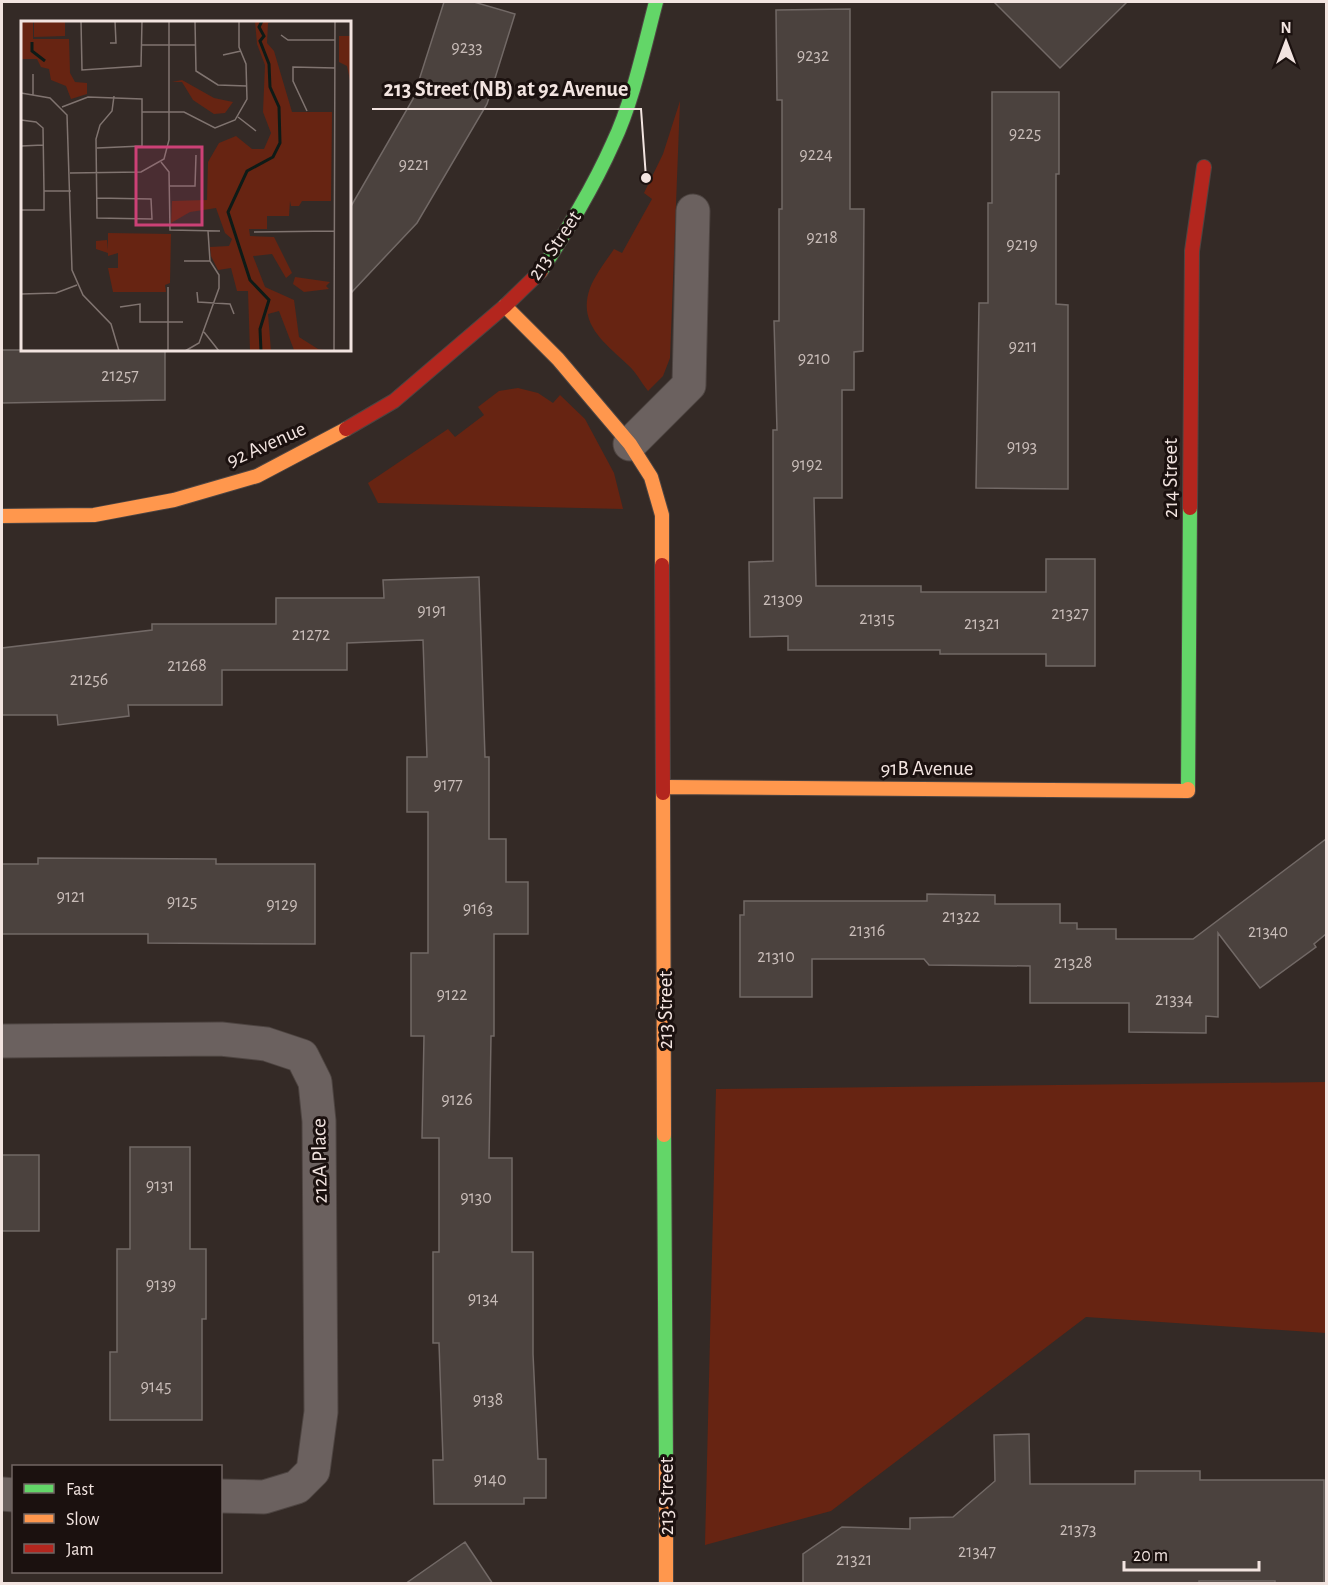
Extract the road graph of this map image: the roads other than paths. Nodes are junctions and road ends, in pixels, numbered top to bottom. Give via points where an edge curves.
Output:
1 (656, 2) edge
2 (1204, 167) dead end
3 (693, 211) dead end
4 (505, 306) junction
5 (630, 444) junction
6 (2, 516) edge
7 (665, 787) junction
8 (1188, 791) joint
9 (2, 1041) edge
10 (222, 1496) edge
11 (666, 1584) edge

1 - 4 street, 213 Street via 614,142 567,231 540,272
2 - 8 street, 214 Street via 1192,252
3 - 5 street via 689,385
4 - 5 street, 213 Street via 558,359
4 - 6 street, 92 Avenue via 394,401 256,476 174,500 94,515
5 - 7 street, 213 Street via 651,477 662,515
7 - 8 street, 91B Avenue
7 - 11 street, 213 Street
9 - 10 street, 212A Place via 221,1039 266,1044 302,1056 315,1082 319,1122 321,1412 313,1471 297,1487 264,1497

